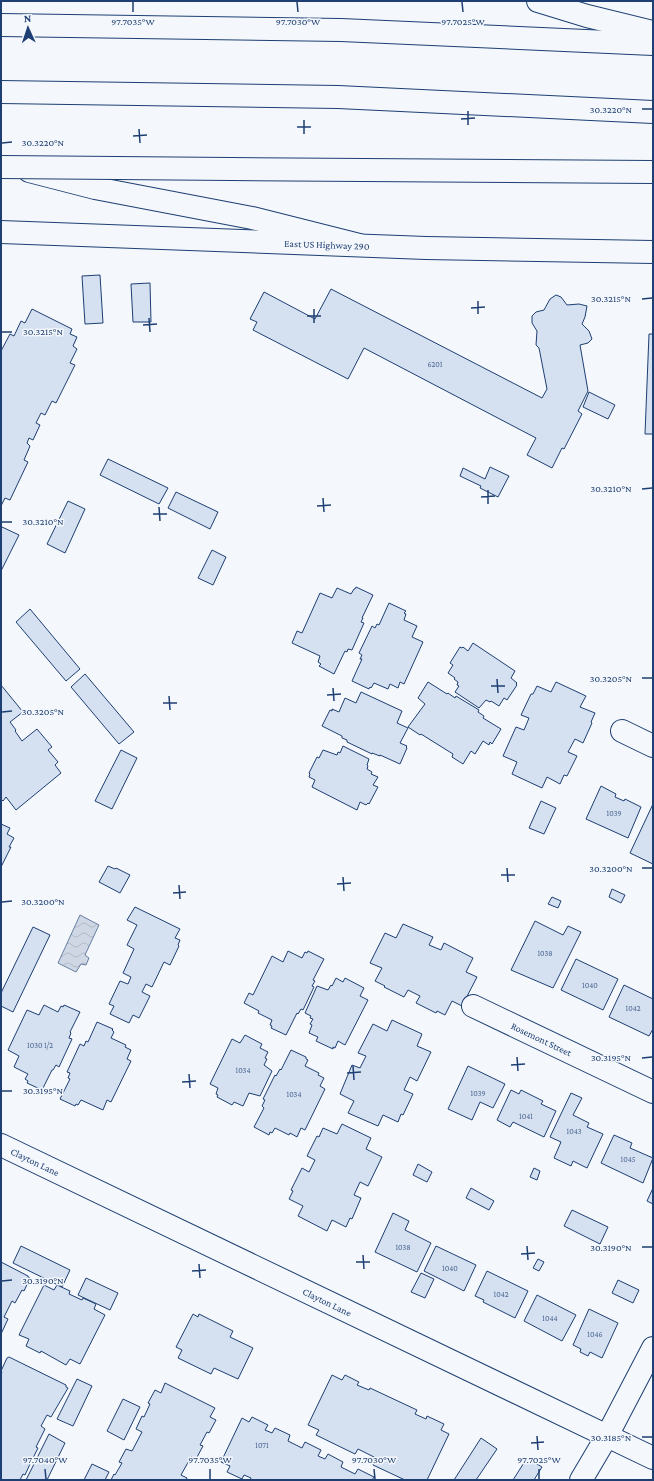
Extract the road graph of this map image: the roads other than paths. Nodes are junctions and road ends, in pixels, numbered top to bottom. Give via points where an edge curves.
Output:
1 (538, 1) edge
2 (1, 25) edge
3 (653, 32) edge
4 (653, 44) edge
5 (1, 92) edge
6 (653, 112) edge
7 (1, 164) edge
8 (1, 167) edge
9 (653, 172) edge
10 (1, 232) edge
11 (359, 245) junction
12 (653, 252) edge
13 (622, 731) dead end
14 (653, 746) edge
15 (473, 1006) dead end
16 (653, 1092) edge
17 (1, 1145) edge
18 (653, 1348) edge
19 (607, 1436) junction
20 (653, 1458) edge
21 (581, 1480) edge

1 - 3 main road
2 - 4 main road via 341,30
5 - 6 main road via 338,97
7 - 11 main road via 94,188 252,218
8 - 9 main road, bridge
10 - 11 main road, East US Highway 290
11 - 12 main road, East US Highway 290
13 - 14 main road
15 - 16 main road, Rosemont Street
17 - 19 main road, Clayton Lane
18 - 19 main road
19 - 20 main road, Clayton Lane
19 - 21 main road

